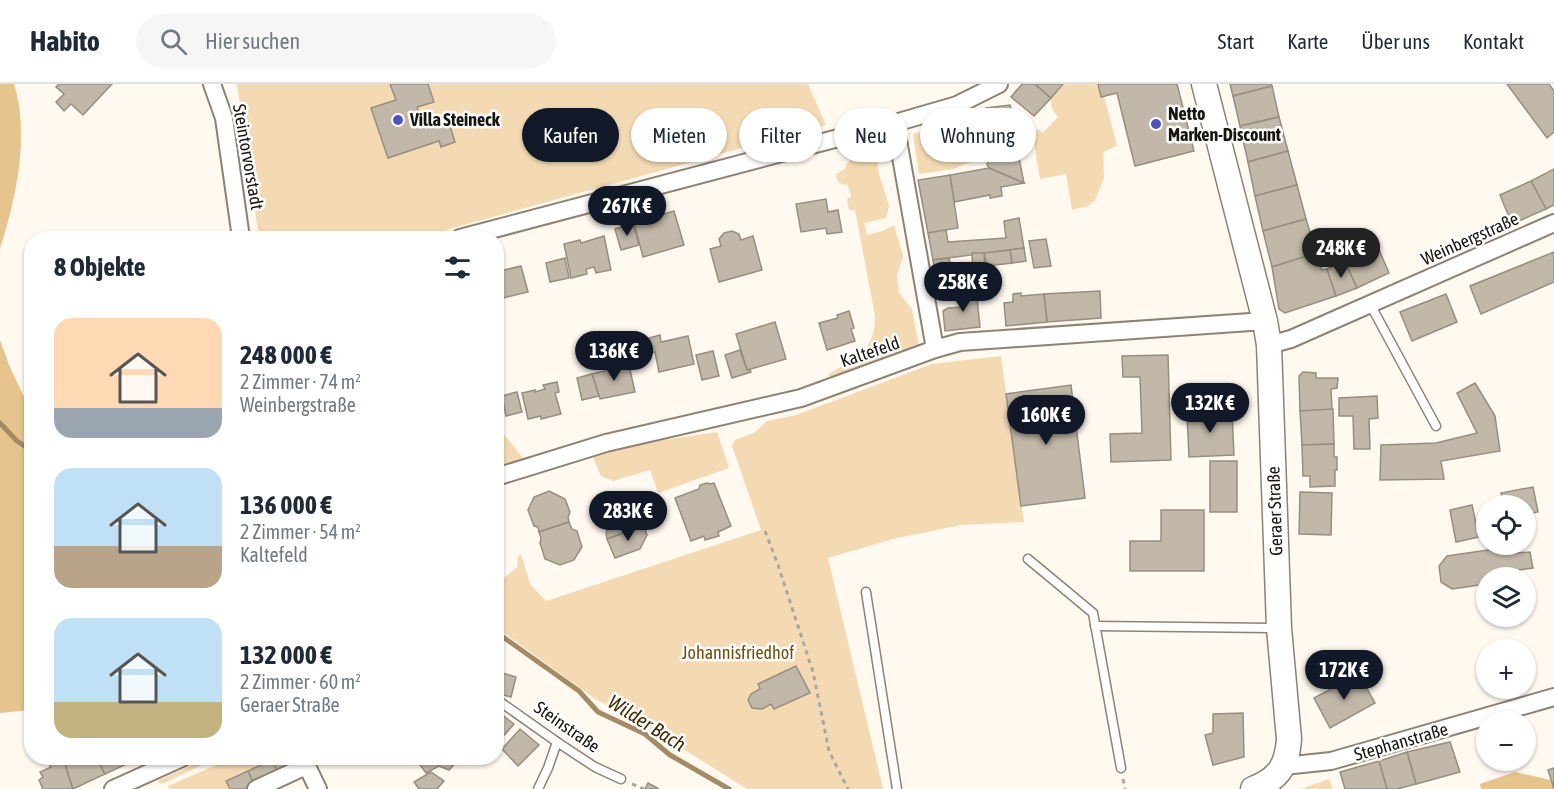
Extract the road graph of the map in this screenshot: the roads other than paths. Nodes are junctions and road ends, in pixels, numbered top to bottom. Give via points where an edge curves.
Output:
1 (212, 84) edge
2 (999, 84) edge
3 (1204, 84) edge
4 (908, 119) edge
5 (834, 139) edge
6 (903, 162) edge
7 (1554, 223) edge
8 (240, 231) edge
9 (486, 231) edge
10 (1370, 304) junction
11 (1265, 321) junction
12 (1269, 345) junction
13 (935, 349) junction
14 (1436, 426) dead end
15 (504, 475) edge
16 (1028, 559) dead end
17 (866, 592) dead end
18 (1095, 626) junction
19 (1279, 628) junction
20 (1554, 697) edge
21 (504, 705) edge
22 (557, 742) junction
23 (166, 765) edge
24 (300, 765) edge
25 (306, 765) edge
26 (1284, 766) junction
27 (1121, 768) dead end
28 (621, 779) dead end
29 (113, 789) edge
30 (256, 789) edge
31 (318, 789) edge
32 (538, 789) edge
33 (897, 789) edge
34 (1253, 789) edge

1 - 8 street, Steintorvorstadt via 224,118
2 - 4 street via 957,105
3 - 11 street, Geraer Straße
5 - 9 street
6 - 13 street
7 - 10 street, Weinbergstraße
10 - 12 street, Weinbergstraße
10 - 14 lane
11 - 12 street, Geraer Straße
11 - 13 street, Kaltefeld via 960,342
12 - 19 street, Geraer Straße
13 - 15 street, Kaltefeld via 801,398 606,443
16 - 18 lane via 1093,613
17 - 33 lane
18 - 19 lane
18 - 27 lane
19 - 26 street, Geraer Straße via 1289,739
20 - 26 street, Stephanstraße via 1332,761
21 - 22 lane, Steinstraße
22 - 28 lane, Steinstraße
22 - 32 lane
23 - 29 street
24 - 30 street
25 - 31 street
26 - 34 street via 1275,777

